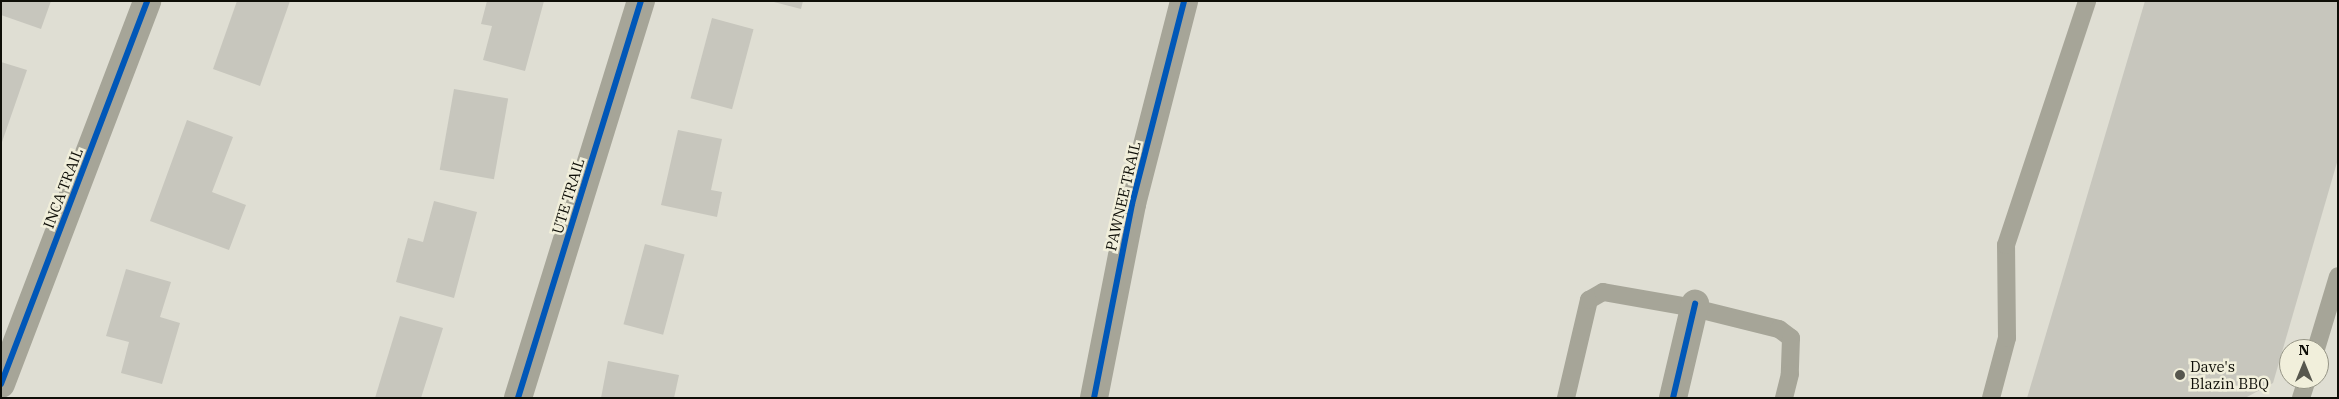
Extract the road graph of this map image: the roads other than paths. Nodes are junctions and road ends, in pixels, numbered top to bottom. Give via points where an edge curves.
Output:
1 (147, 1) edge
2 (641, 1) edge
3 (1184, 1) edge
4 (2087, 1) edge
5 (2338, 276) edge
6 (1695, 306) junction
7 (2319, 339) edge
8 (1, 384) edge
9 (518, 398) edge
10 (1094, 398) edge
11 (1566, 398) edge
12 (1672, 398) edge
13 (1784, 398) edge
14 (1991, 398) edge

1 - 8 street, INCA TRAIL
2 - 9 street, UTE TRAIL
3 - 10 street, PAWNEE TRAIL via 1132,204
4 - 14 lane via 2006,245 2007,338
5 - 7 lane
6 - 11 lane via 1603,292 1589,300
6 - 12 street
6 - 13 lane via 1779,329 1791,338 1790,374

